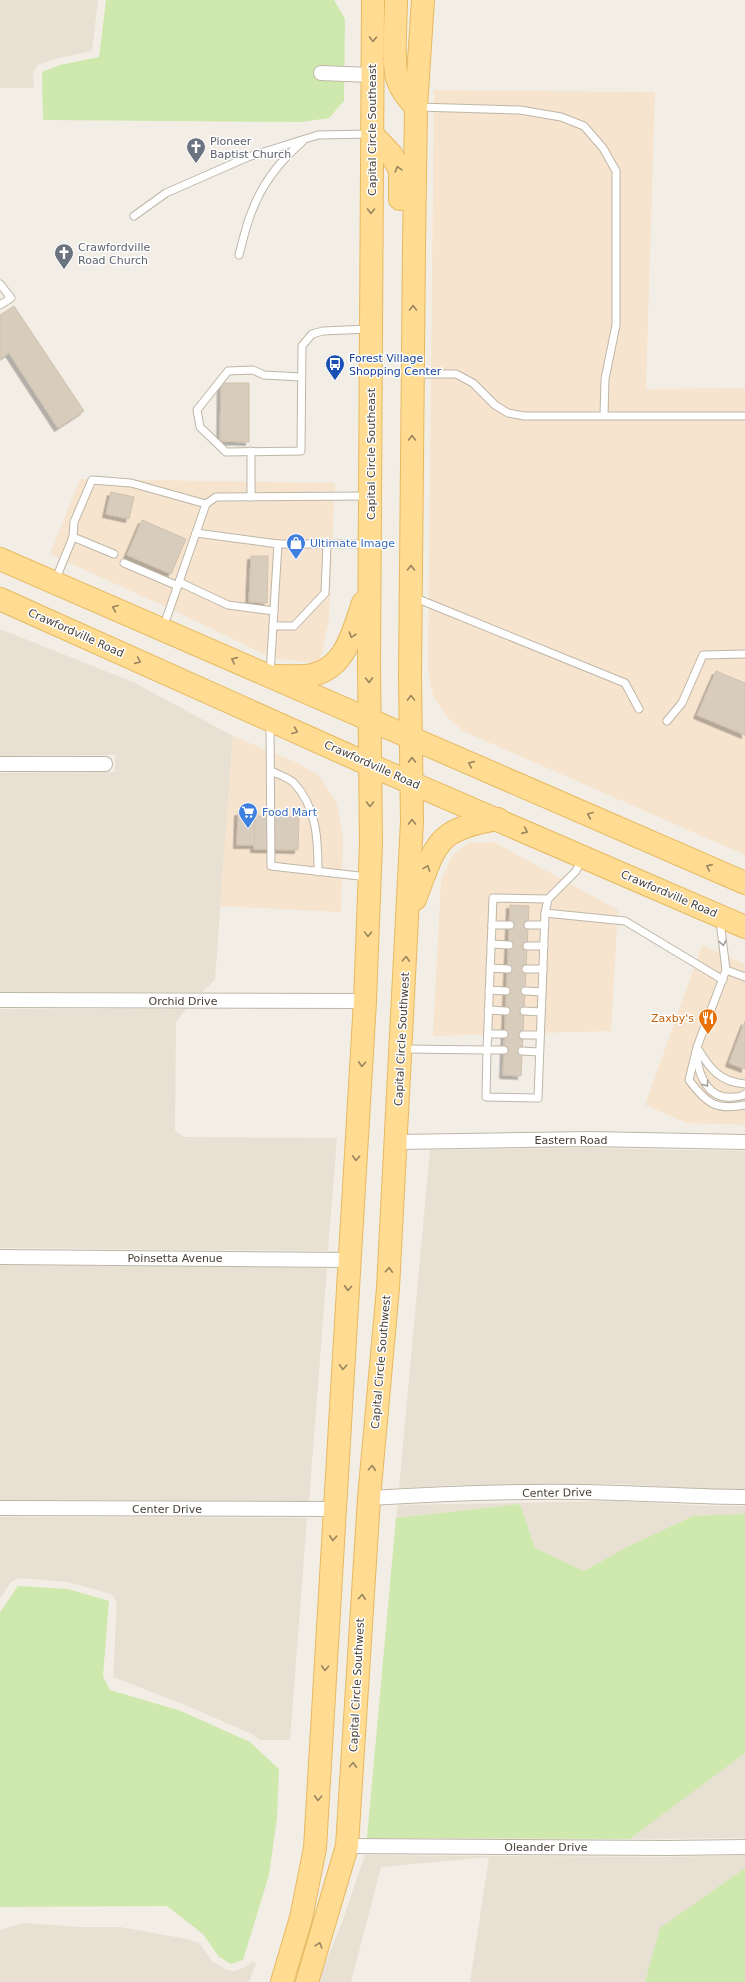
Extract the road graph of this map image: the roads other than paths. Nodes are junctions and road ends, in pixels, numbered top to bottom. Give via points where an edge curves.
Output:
1 (373, 0) edge
2 (396, 0) edge
3 (423, 0) edge
4 (321, 73) dead end
5 (372, 75) junction
6 (416, 107) junction
7 (372, 134) junction
8 (306, 139) junction
9 (134, 216) dead end
10 (414, 246) junction
11 (239, 255) dead end
12 (0, 284) edge
13 (0, 305) edge
14 (372, 329) junction
15 (412, 374) junction
16 (301, 377) junction
17 (604, 415) junction
18 (745, 416) edge
19 (251, 451) junction
20 (371, 496) junction
21 (251, 497) junction
22 (206, 504) junction
23 (196, 533) junction
24 (73, 537) junction
25 (278, 544) junction
26 (327, 544) junction
27 (370, 544) junction
28 (114, 554) dead end
29 (0, 559) edge
30 (124, 563) dead end
31 (54, 582) junction
32 (178, 584) junction
33 (370, 585) junction
34 (410, 596) junction
35 (0, 599) edge
36 (274, 612) junction
37 (273, 626) junction
38 (163, 628) junction
39 (745, 654) edge
40 (269, 676) junction
41 (639, 709) dead end
42 (270, 720) junction
43 (369, 720) junction
44 (667, 721) dead end
45 (411, 737) junction
46 (0, 764) edge
47 (105, 764) dead end
48 (370, 765) junction
49 (271, 771) junction
50 (412, 783) junction
51 (498, 819) junction
52 (583, 857) junction
53 (318, 872) junction
54 (370, 878) junction
55 (745, 883) edge
56 (548, 899) junction
57 (545, 913) junction
58 (719, 915) junction
59 (408, 917) junction
60 (492, 925) junction
61 (510, 925) dead end
62 (528, 925) dead end
63 (545, 925) junction
64 (745, 927) edge
65 (491, 944) junction
66 (509, 945) dead end
67 (527, 946) dead end
68 (544, 946) junction
69 (490, 968) junction
70 (508, 969) dead end
71 (526, 969) dead end
72 (543, 969) junction
73 (726, 970) junction
74 (745, 977) edge
75 (723, 980) junction
76 (489, 990) junction
77 (506, 990) dead end
78 (525, 991) dead end
79 (542, 992) junction
80 (0, 1000) edge
81 (365, 1002) junction
82 (488, 1010) junction
83 (506, 1011) dead end
84 (524, 1012) dead end
85 (541, 1012) junction
86 (488, 1034) junction
87 (504, 1034) dead end
88 (523, 1035) dead end
89 (540, 1035) junction
90 (697, 1047) junction
91 (401, 1049) junction
92 (487, 1050) junction
93 (504, 1050) dead end
94 (522, 1051) dead end
95 (539, 1052) junction
96 (745, 1084) edge
97 (745, 1094) edge
98 (745, 1105) edge
99 (396, 1142) junction
100 (745, 1142) edge
101 (0, 1257) edge
102 (350, 1260) junction
103 (745, 1497) edge
104 (369, 1498) junction
105 (0, 1508) edge
106 (335, 1509) junction
107 (347, 1846) junction
108 (745, 1846) edge
109 (282, 1982) edge
110 (307, 1982) edge

1 -> 5 main road, Capital Circle Southeast
2 - 6 main road via 397,80 405,96
3 - 6 main road
4 - 5 street
5 - 7 main road, Capital Circle Southeast
6 - 10 main road
6 - 17 lane via 520,110 561,117 584,126 603,148 616,171 616,325 606,379
7 - 8 lane via 318,135
10 -> 7 main road via 401,222 400,170 391,154
7 -> 14 main road, Capital Circle Southeast
8 - 9 lane via 200,177 166,194
8 - 11 lane via 286,156 266,183 252,210
15 -> 10 main road
12 - 13 lane via 11,298
14 - 16 lane via 312,334 302,346
14 - 20 main road, Capital Circle Southeast
15 - 17 lane via 456,374 473,382 495,405 508,413 524,416
34 -> 15 main road
16 - 19 lane via 301,451
16 - 19 lane via 264,376 253,370 228,371 197,410 200,427 226,452
17 - 18 lane
19 - 21 lane
20 - 21 lane
20 - 27 main road, Capital Circle Southeast
21 - 22 lane via 216,497
22 - 23 lane
22 - 24 lane via 131,483 92,480 74,522
23 - 25 lane
23 - 32 lane
24 - 28 lane
24 - 31 lane
25 - 26 lane
25 - 36 lane
26 - 27 lane
26 - 37 lane via 325,593 294,626
27 - 33 main road, Capital Circle Southeast
29 - 31 main road
30 - 32 lane
38 -> 31 main road
32 - 36 lane via 228,605
32 - 38 lane
33 -> 40 main road via 347,648 334,664 324,671 312,674
33 -> 43 main road, Capital Circle Southeast
34 - 41 lane via 625,684
45 -> 34 main road
35 -> 42 main road, Crawfordville Road
36 - 37 lane
37 - 40 lane
40 -> 38 main road
39 - 44 lane via 703,655 682,703
40 - 43 main road
42 -> 48 main road, Crawfordville Road
42 - 49 lane
43 - 45 main road
43 - 48 main road, Capital Circle Southeast
50 -> 45 main road, Capital Circle Southwest
55 -> 45 main road
46 - 47 street
48 - 50 main road, Crawfordville Road
48 -> 54 main road
49 - 53 lane via 292,781 308,802 318,832
49 - 53 lane via 271,866
50 - 51 main road, Crawfordville Road
59 -> 50 main road, Capital Circle Southwest
51 -> 52 main road, Crawfordville Road
59 -> 51 main road via 433,854 442,841 462,827
52 - 56 lane via 576,871
52 - 58 main road, Crawfordville Road
53 - 54 lane
54 -> 81 main road
56 - 57 lane
56 - 60 lane via 493,898
57 - 63 lane
57 - 75 lane via 625,921
58 - 64 main road, Crawfordville Road
58 -> 73 lane
91 -> 59 main road, Capital Circle Southwest
60 - 61 lane
60 - 65 lane
62 - 63 lane
63 - 68 lane
65 - 66 lane
65 - 69 lane
67 - 68 lane
68 - 72 lane
69 - 70 lane
69 - 76 lane
71 - 72 lane
72 - 79 lane
73 - 74 lane
73 - 75 lane
75 - 90 lane
76 - 77 lane
76 - 82 lane
78 - 79 lane
79 - 85 lane
80 - 81 street, Orchid Drive
81 -> 102 main road
82 - 83 lane
82 - 86 lane
84 - 85 lane
85 - 89 lane
86 - 87 lane
86 - 92 lane
88 - 89 lane
89 - 95 lane
90 - 96 lane via 710,1068 719,1076
90 -> 97 lane via 698,1069 705,1084 718,1096 729,1098
90 - 98 lane via 689,1080 700,1095 719,1107
91 - 92 lane
91 - 99 main road, Capital Circle Southwest
92 - 93 lane
92 - 95 lane via 486,1097 538,1098
94 - 95 lane
99 - 100 street, Eastern Road via 588,1139
104 -> 99 main road, Capital Circle Southwest via 388,1288
101 - 102 street, Poinsetta Avenue
102 -> 106 main road
103 - 104 street, Center Drive via 617,1492
107 -> 104 main road, Capital Circle Southwest
105 - 106 street, Center Drive
106 -> 109 main road via 315,1848 301,1918
107 - 108 street, Oleander Drive
110 -> 107 main road, Capital Circle Southwest

